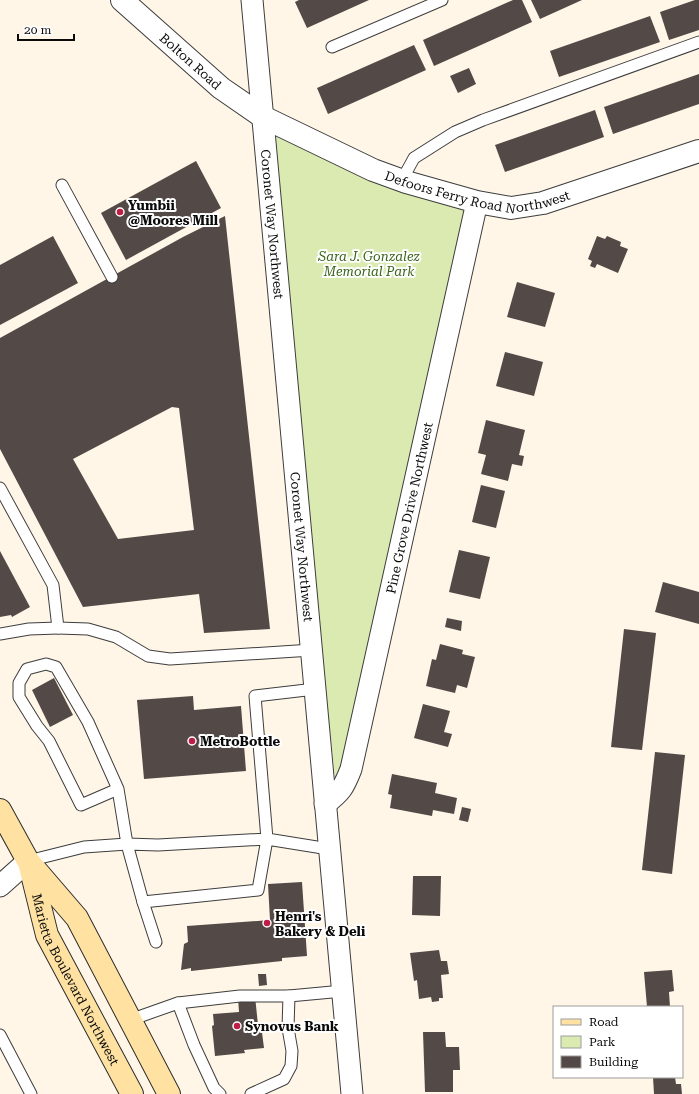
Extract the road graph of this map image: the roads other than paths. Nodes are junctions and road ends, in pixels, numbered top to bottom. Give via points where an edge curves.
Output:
1 (122, 0) edge
2 (252, 0) edge
3 (442, 0) edge
4 (699, 42) edge
5 (332, 47) dead end
6 (263, 117) junction
7 (699, 151) edge
8 (402, 180) junction
9 (62, 184) dead end
10 (477, 202) junction
11 (112, 277) dead end
12 (0, 488) edge
13 (58, 628) junction
14 (0, 634) edge
15 (312, 650) junction
16 (316, 689) junction
17 (118, 789) junction
18 (325, 804) junction
19 (0, 810) edge
20 (267, 839) junction
21 (127, 844) junction
22 (329, 849) junction
23 (28, 861) junction
24 (0, 886) edge
25 (143, 902) junction
26 (156, 942) dead end
27 (343, 991) junction
28 (289, 996) junction
29 (178, 1003) junction
30 (130, 1020) junction
31 (0, 1035) edge
32 (31, 1094) edge
33 (132, 1094) edge
34 (169, 1094) edge
35 (220, 1094) edge
36 (251, 1094) edge
37 (352, 1094) edge

1 - 6 street, Bolton Road via 221,88
2 - 6 street, Coronet Way Northwest
3 - 5 lane
4 - 8 lane via 455,132 414,158
6 - 8 street, Defoors Ferry Road Northwest via 373,170
6 - 15 street, Coronet Way Northwest
7 - 10 street, Defoors Ferry Road Northwest via 543,203 511,208
8 - 10 street, Defoors Ferry Road Northwest
9 - 11 lane
10 - 18 street, Pine Grove Drive Northwest via 351,769 343,787
12 - 13 lane via 53,585
13 - 14 lane
13 - 15 lane via 88,628 116,637 148,656 170,659
15 - 16 street, Coronet Way Northwest
16 - 18 street, Coronet Way Northwest
16 - 20 lane via 255,696
17 - 17 lane via 88,722 56,667 46,664 27,669 19,683 19,697 49,741 81,805
17 - 21 lane
18 - 22 street, Coronet Way Northwest
19 - 23 main road
20 - 21 lane via 158,845
20 - 22 lane
20 - 25 lane via 258,890
21 - 23 lane via 84,847
21 - 25 lane
22 - 27 street, Coronet Way Northwest
23 - 24 street
23 - 30 main road via 77,918
23 - 33 main road, Marietta Boulevard Northwest via 47,934
25 - 26 lane
27 - 28 lane
27 - 37 street, Coronet Way Northwest
28 - 29 lane via 240,996
28 - 36 lane via 291,1066 284,1079
29 - 30 lane
29 - 35 lane via 194,1045 214,1088
30 - 34 main road
31 - 32 lane

